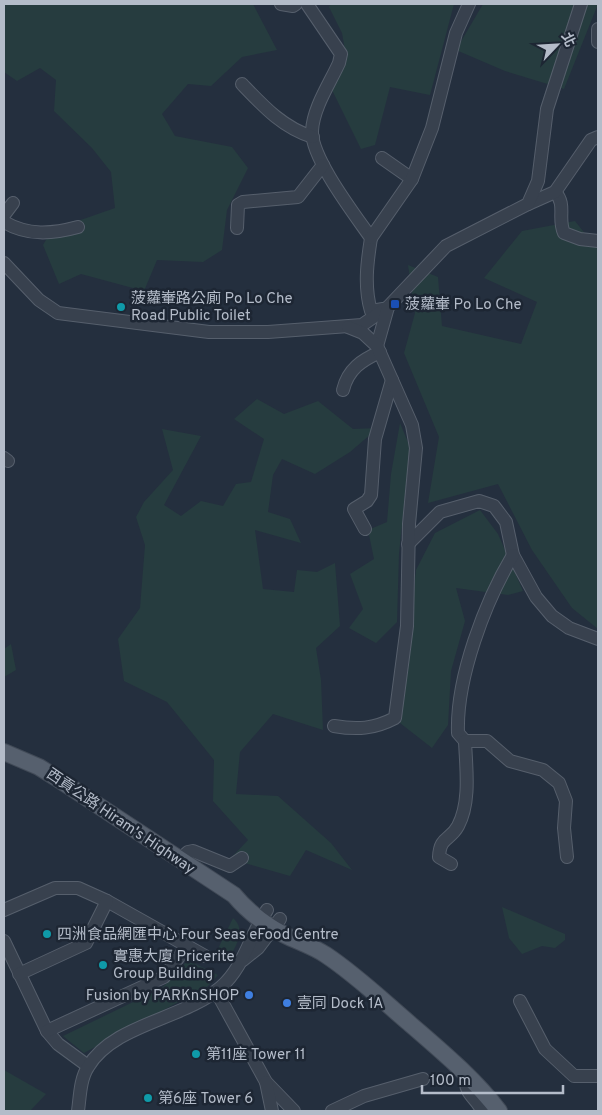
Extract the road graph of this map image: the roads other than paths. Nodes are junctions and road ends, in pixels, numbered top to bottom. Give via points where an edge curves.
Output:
1 (281, 4) edge
2 (296, 4) edge
3 (307, 4) edge
4 (470, 4) edge
5 (581, 4) edge
6 (598, 29) edge
7 (598, 42) edge
8 (242, 84) dead end
9 (313, 137) junction
10 (598, 138) edge
11 (382, 158) dead end
12 (323, 165) junction
13 (412, 179) junction
14 (555, 192) junction
15 (13, 203) dead end
16 (528, 204) junction
17 (4, 215) edge
18 (4, 222) edge
19 (78, 227) dead end
20 (237, 228) dead end
21 (371, 238) junction
22 (598, 241) edge
23 (4, 263) edge
24 (388, 307) junction
25 (348, 327) junction
26 (379, 349) junction
27 (392, 380) junction
28 (343, 390) dead end
29 (365, 529) dead end
30 (408, 544) junction
31 (513, 555) junction
32 (598, 639) edge
33 (334, 726) dead end
34 (465, 741) junction
35 (4, 752) edge
36 (567, 857) dead end
37 (242, 858) dead end
38 (179, 860) junction
39 (451, 864) dead end
40 (106, 901) junction
41 (4, 910) edge
42 (271, 919) junction
43 (4, 940) edge
44 (186, 946) junction
45 (204, 956) dead end
46 (19, 974) junction
47 (216, 991) junction
48 (520, 1001) dead end
49 (47, 1031) junction
50 (88, 1066) junction
51 (598, 1076) edge
52 (469, 1077) junction
53 (423, 1079) dead end
54 (266, 1082) junction
55 (78, 1111) edge
56 (272, 1111) edge
57 (294, 1111) edge
58 (332, 1111) edge
59 (482, 1111) edge
60 (499, 1111) edge

1 - 2 street
3 - 9 street via 341,54 316,112
4 - 13 street via 456,33 432,128
5 - 16 street via 547,109 538,181
6 - 7 street
8 - 9 street via 270,114 298,133
9 - 12 street
10 - 14 street via 591,140
11 - 13 street
12 - 20 street via 298,197 242,202 238,205
12 - 21 street
13 - 21 street
14 - 16 street
14 - 22 street via 562,199 559,223 564,233
15 - 17 street
16 - 24 street via 446,246
18 - 19 street via 46,234
21 - 24 street via 366,272 368,302 371,311
23 - 25 street via 39,300 58,313 209,332
24 - 25 street via 362,325
24 - 26 street
25 - 26 street via 363,333
26 - 27 street
26 - 28 street via 356,366 347,377
27 - 29 street via 375,440 371,495 367,502 354,509
27 - 30 street via 412,425 416,448
30 - 31 street via 440,512 479,501 494,506 506,522
30 - 33 street via 407,626 395,718 362,729
31 - 32 street via 536,598 552,616 569,628
31 - 34 street via 487,610 459,695 458,733
34 - 36 street via 487,741 510,761 543,770 559,783 566,802
34 - 39 street via 467,776 464,802 458,825 440,845 439,857
35 - 38 main road, 西貢公路 Hiram's Highway via 39,767
37 - 38 street via 230,866 193,851
38 - 42 main road, 西貢公路 Hiram's Highway via 234,895 245,908
40 - 41 street via 78,888 55,888
40 - 44 street
40 - 46 street via 86,943
42 - 47 street via 258,948 242,960
42 - 52 main road, 西貢公路 Hiram's Highway via 288,937 308,943 362,982
43 - 46 street
44 - 45 street
44 - 49 street via 164,977
46 - 49 street
47 - 50 street via 114,1042
47 - 54 street
48 - 51 street via 545,1049 574,1076
49 - 50 street via 58,1044
50 - 55 street
52 - 59 street via 466,1088
52 - 60 main road, 西貢公路 Hiram's Highway
53 - 58 street via 364,1096
54 - 56 street
54 - 57 street

